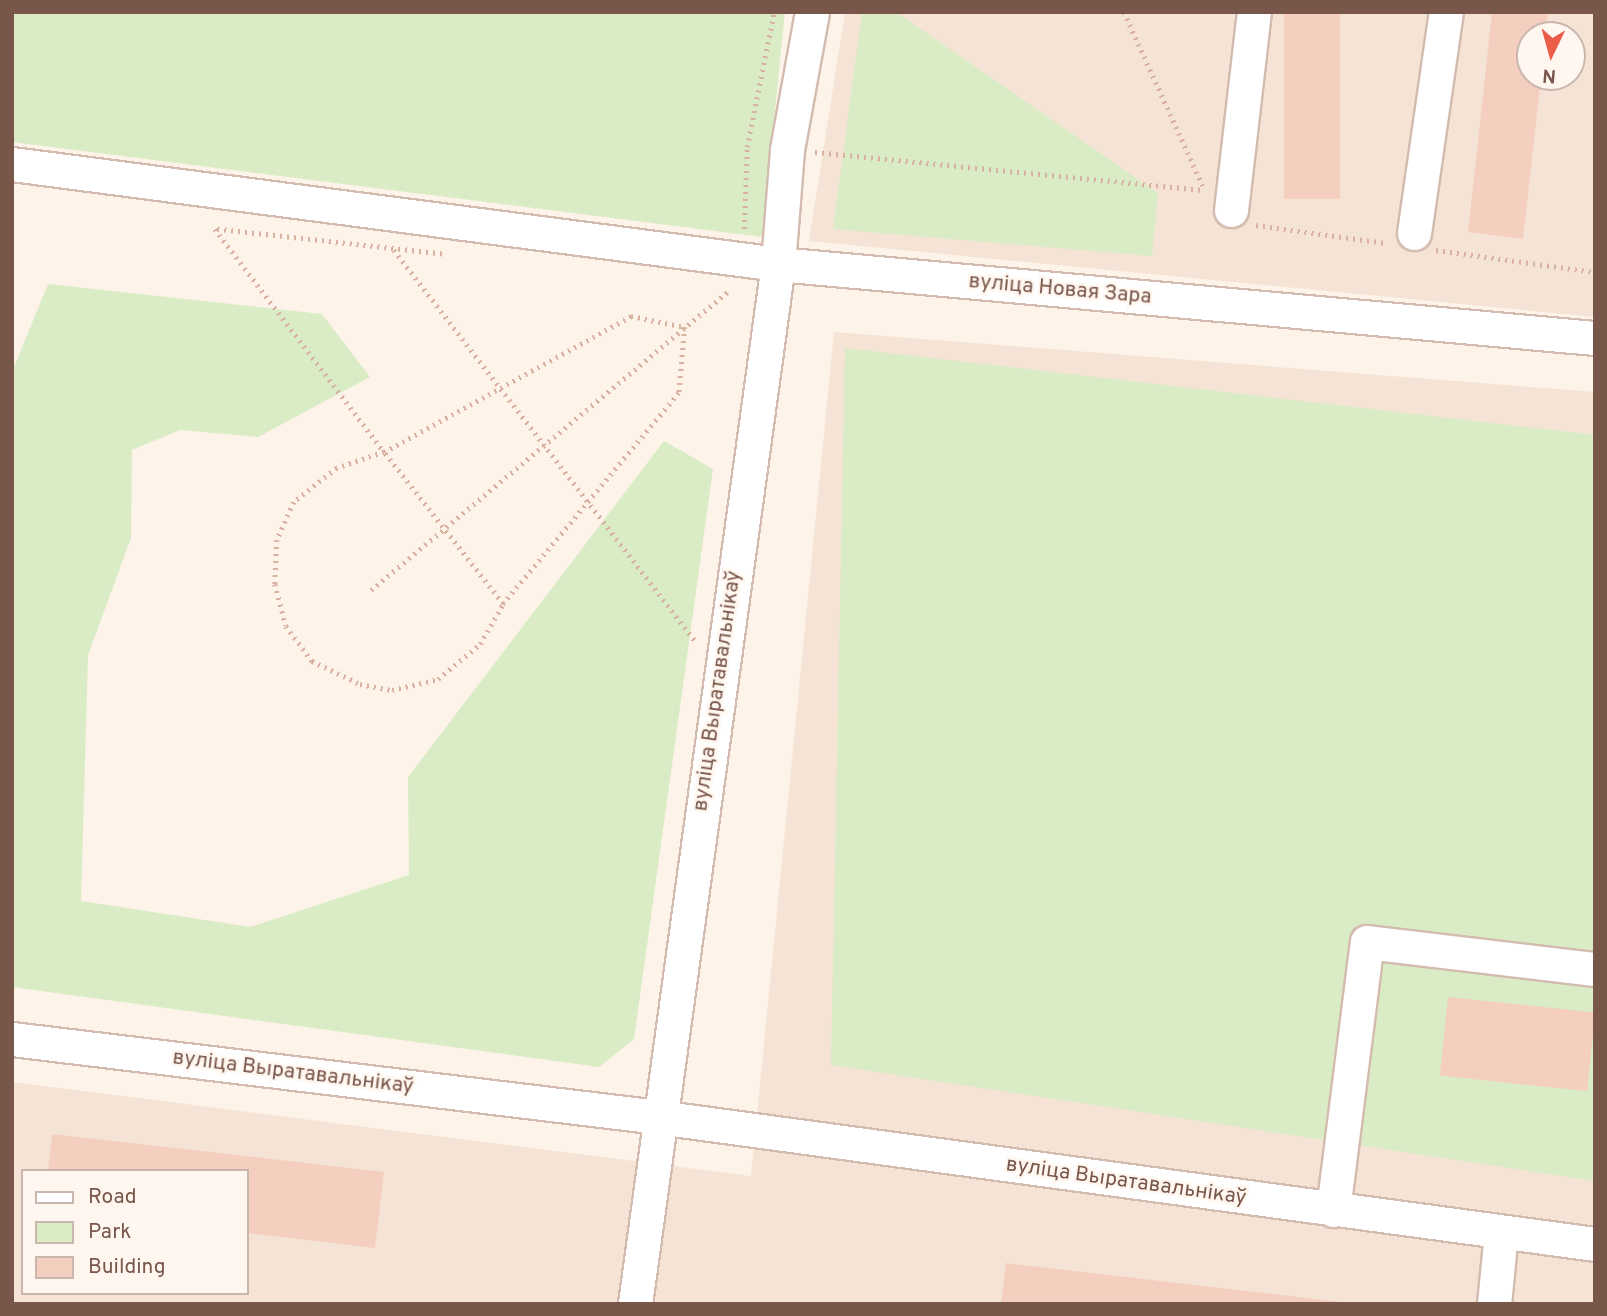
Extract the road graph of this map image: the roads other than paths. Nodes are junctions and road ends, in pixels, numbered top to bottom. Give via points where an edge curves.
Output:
1 (812, 12) edge
2 (1254, 12) edge
3 (1446, 12) edge
4 (12, 164) edge
5 (1229, 211) road end
6 (1413, 242) road end
7 (778, 264) junction
8 (1595, 338) edge
9 (1595, 969) edge
10 (12, 1039) edge
11 (657, 1117) junction
12 (1333, 1210) junction
13 (1501, 1232) junction
14 (1595, 1244) edge
15 (635, 1304) edge
16 (1494, 1304) edge

1 - 7 street via 787,150
2 - 5 street
3 - 6 street
4 - 7 street, вуліца Новая Зара
7 - 8 street, вуліца Новая Зара
7 - 11 street, вуліца Выратавальнікаў
9 - 12 street via 1367,942
10 - 11 street, вуліца Выратавальнікаў
11 - 12 street, вуліца Выратавальнікаў
11 - 15 street
12 - 13 street, вуліца Выратавальнікаў
13 - 14 street, вуліца Выратавальнікаў
13 - 16 street

